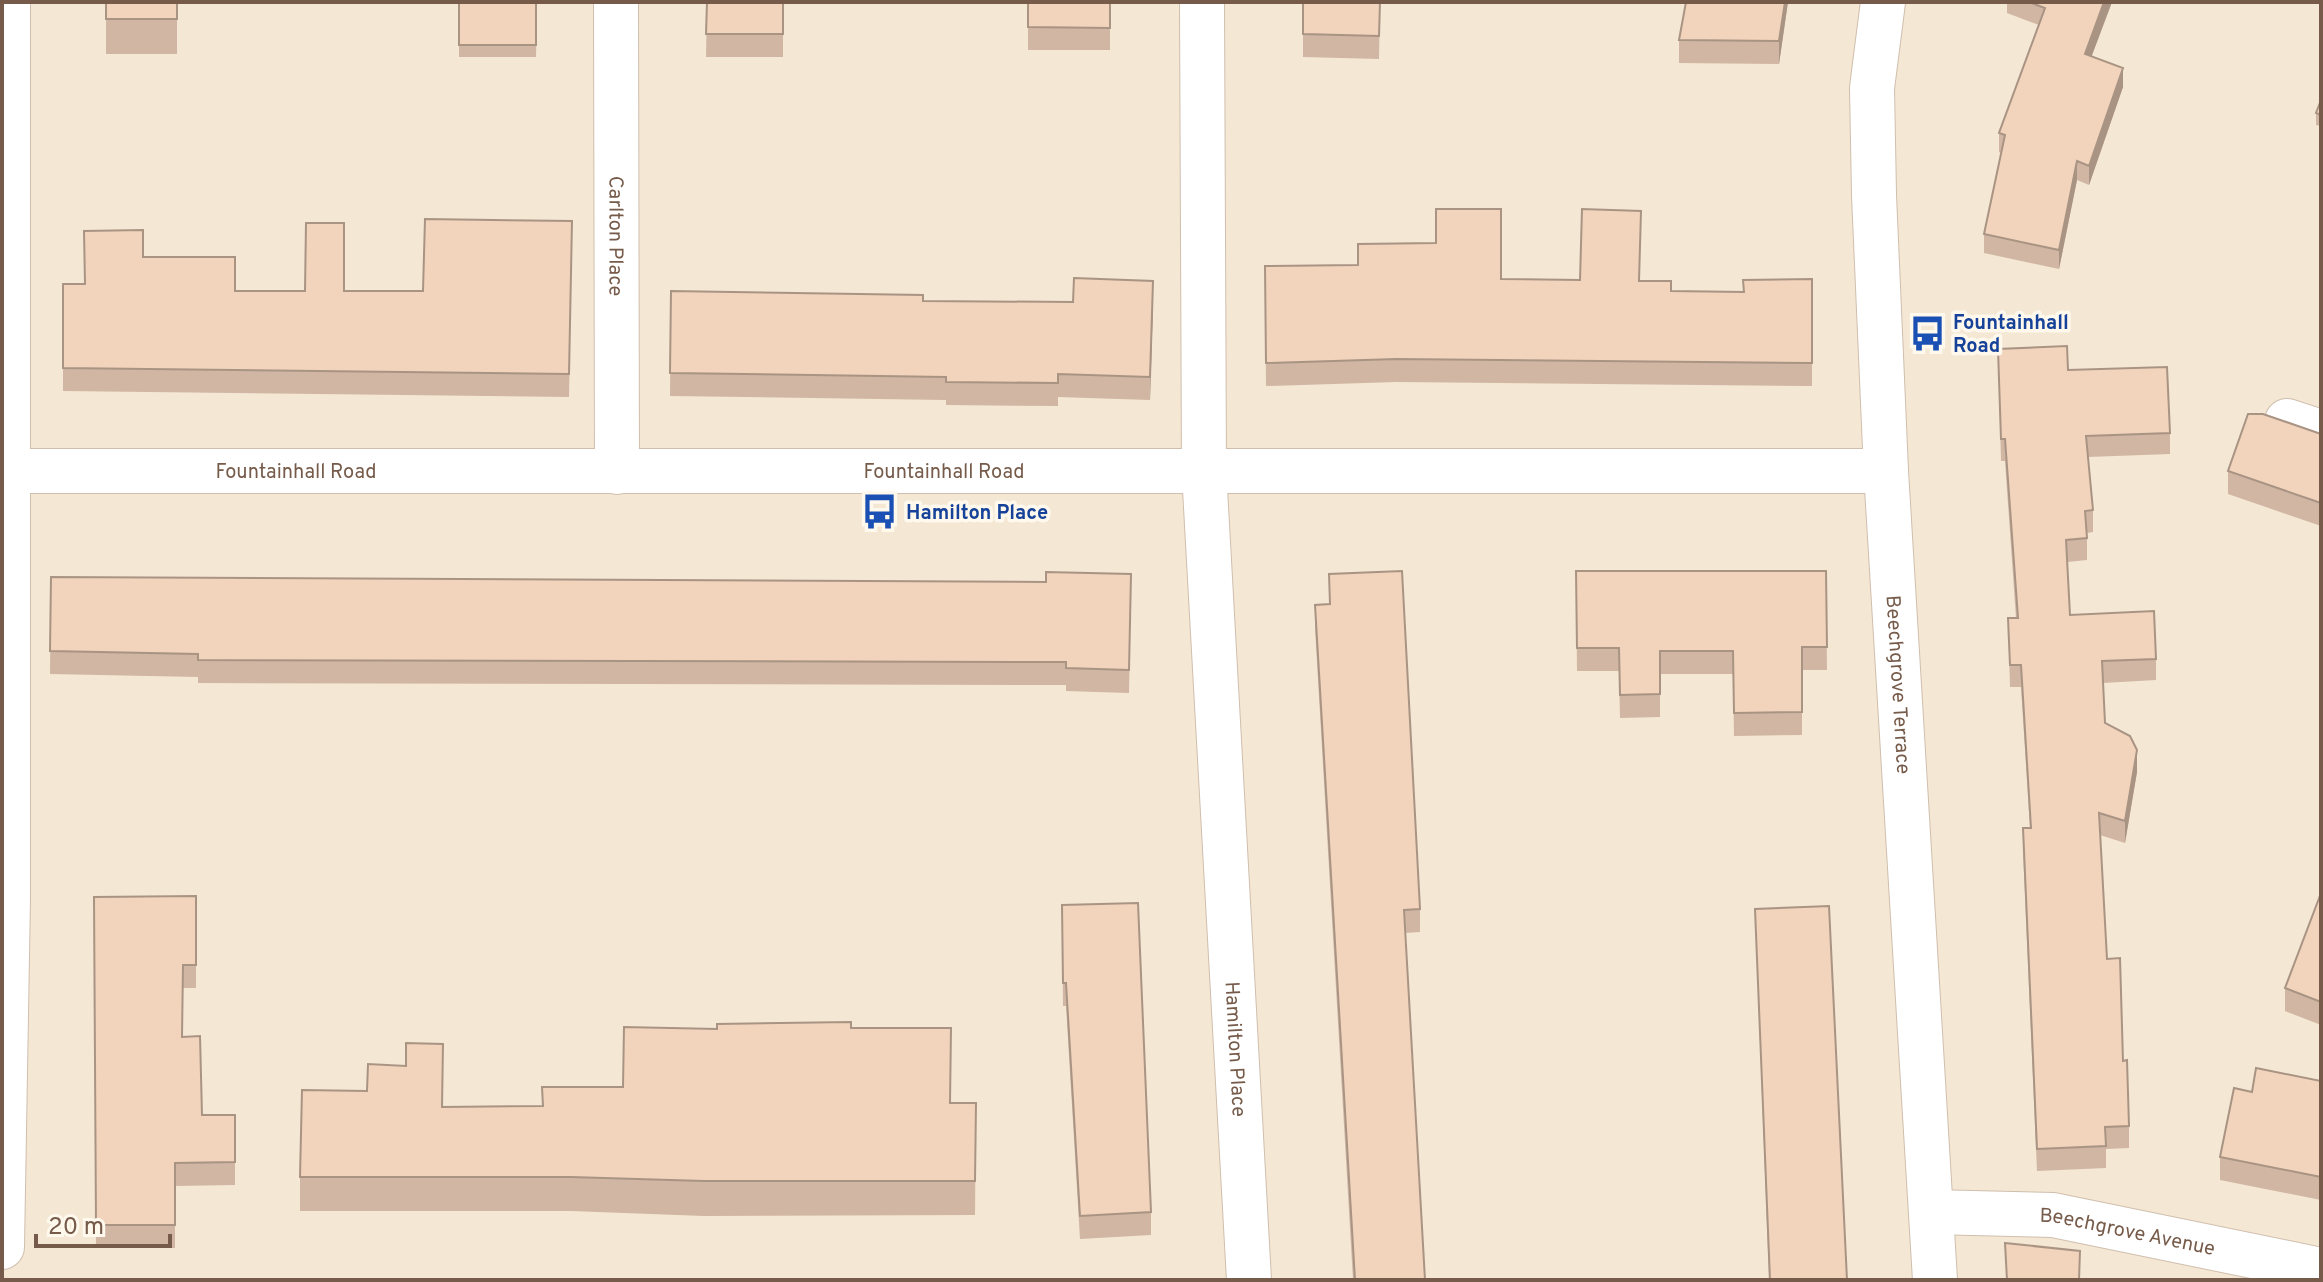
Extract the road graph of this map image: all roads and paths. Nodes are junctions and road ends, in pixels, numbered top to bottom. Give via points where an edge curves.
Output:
1 (8, 2) edge
2 (616, 2) edge
3 (1202, 2) edge
4 (1883, 2) edge
5 (4, 471) edge
6 (1204, 471) junction
7 (1886, 471) junction
8 (617, 472) junction
9 (1931, 1212) junction
10 (2, 1247) edge
11 (2321, 1270) edge
12 (1249, 1280) edge
13 (1935, 1280) edge

1 - 5 street
2 - 8 street, Carlton Place
3 - 6 street, Hamilton Place
4 - 7 street, Beechgrove Terrace via 1872,88
5 - 8 street, Fountainhall Road
5 - 10 street via 8,898
6 - 7 street, Fountainhall Road
6 - 8 street, Fountainhall Road
6 - 12 street, Hamilton Place
7 - 9 street, Beechgrove Terrace
9 - 11 street, Beechgrove Avenue via 2053,1215
9 - 13 street, Beechgrove Terrace

